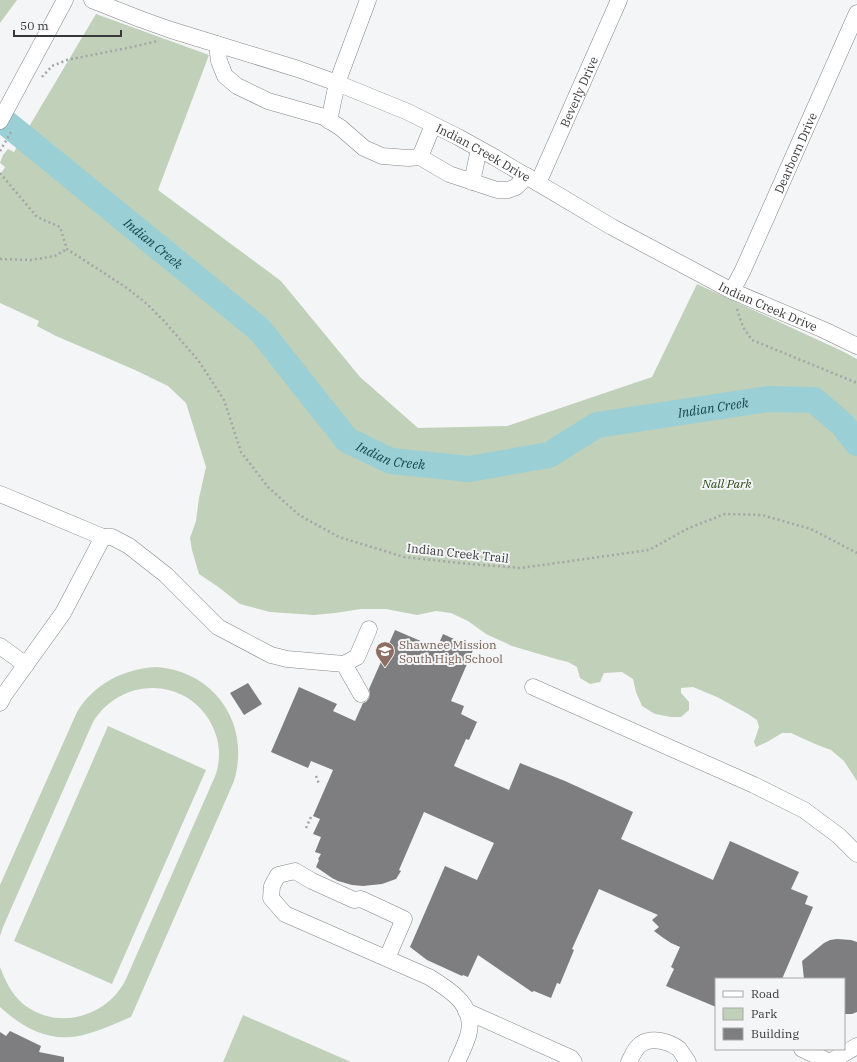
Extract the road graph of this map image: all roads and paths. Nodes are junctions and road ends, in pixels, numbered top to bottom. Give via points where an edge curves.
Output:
1 (65, 0) edge
2 (92, 0) edge
3 (368, 0) edge
4 (619, 0) edge
5 (857, 13) edge
6 (171, 30) junction
7 (217, 44) junction
8 (35, 73) junction
9 (337, 83) junction
10 (329, 121) junction
11 (0, 122) edge
12 (433, 125) junction
13 (479, 149) junction
14 (420, 157) junction
15 (0, 173) edge
16 (532, 180) junction
17 (472, 182) junction
18 (67, 249) junction
19 (0, 259) edge
20 (732, 292) junction
21 (857, 346) edge
22 (857, 383) edge
23 (0, 494) edge
24 (103, 537) junction
25 (857, 553) edge
26 (369, 629) dead end
27 (0, 646) edge
28 (344, 664) junction
29 (26, 665) junction
30 (533, 687) dead end
31 (361, 694) dead end
32 (0, 703) edge
33 (316, 776) dead end
34 (319, 784) dead end
35 (311, 817) dead end
36 (306, 828) dead end
37 (857, 854) edge
38 (387, 958) junction
39 (466, 1011) junction
40 (857, 1046) edge
41 (804, 1050) edge
42 (457, 1062) edge
43 (574, 1062) edge
44 (629, 1062) edge
45 (688, 1062) edge
46 (830, 1062) edge

1 - 8 street
2 - 6 street, Indian Creek Drive
3 - 9 street
4 - 16 street, Beverly Drive
5 - 20 street, Dearborn Drive
6 - 7 street, Indian Creek Drive
6 - 8 path via 164,39 67,60
7 - 9 street, Indian Creek Drive
7 - 10 street via 219,61 225,76 237,86 268,101 324,117
8 - 11 street
9 - 10 street
9 - 12 street, Indian Creek Drive
10 - 14 street via 364,148 382,156
12 - 13 street, Indian Creek Drive
12 - 14 street
13 - 16 street, Indian Creek Drive
13 - 17 street
14 - 17 street via 449,174
15 - 18 path via 37,217 60,227
16 - 17 street via 508,190 498,190
16 - 20 street, Indian Creek Drive
18 - 19 path via 55,256 31,260
18 - 25 path, Indian Creek Trail via 127,288 164,321 198,360 224,400 241,452 268,488 299,515 339,537 404,557 521,568 649,550 689,528 725,514 762,515 812,529
20 - 21 street, Indian Creek Drive
20 - 22 path via 742,327 752,340
23 - 24 street
24 - 28 street via 112,537 129,546 166,575 218,626 271,655 287,659
24 - 29 street via 63,613
26 - 28 street via 357,657
27 - 29 street
28 - 31 street
29 - 32 street
30 - 37 street via 804,810 839,836
33 - 34 path
35 - 36 path
38 - 38 street via 404,918 361,899 354,900 294,871 278,875 272,886 271,898 285,914
38 - 39 street via 429,977 450,990 464,1005
39 - 42 street via 469,1021 468,1035
39 - 43 street via 571,1058
40 - 46 street
41 - 46 street
44 - 45 street via 634,1051 642,1044 656,1040 667,1042 678,1049

